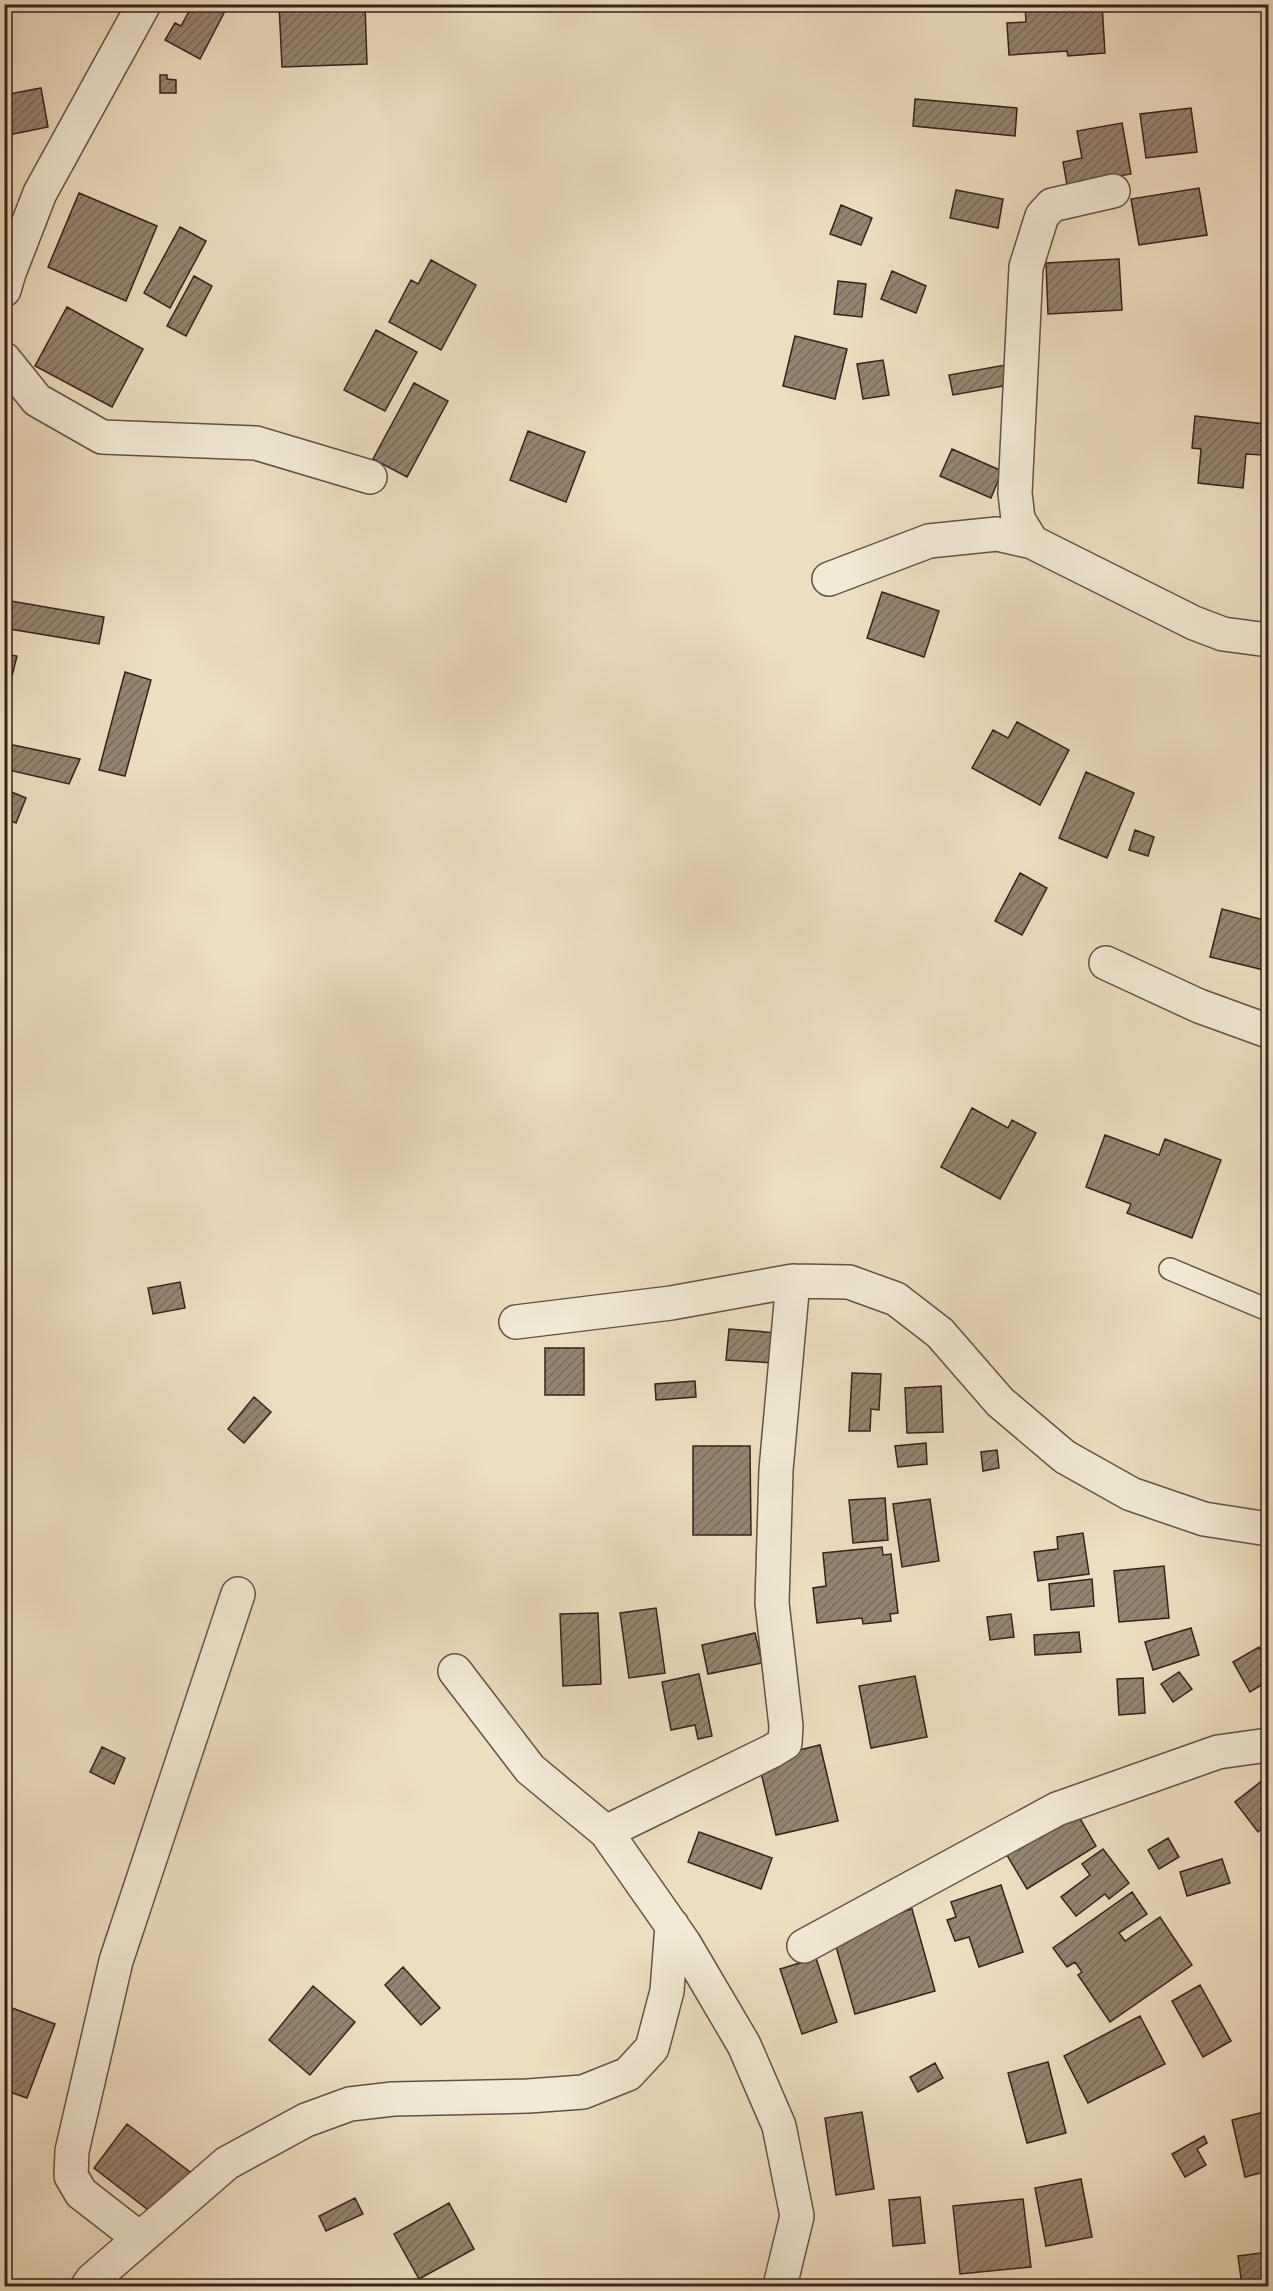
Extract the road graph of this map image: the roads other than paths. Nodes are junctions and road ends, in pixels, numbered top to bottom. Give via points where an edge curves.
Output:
1 (144, 4) edge
2 (1113, 191) dead end
3 (4, 290) edge
4 (4, 359) edge
5 (370, 477) dead end
6 (1032, 542) junction
7 (829, 579) dead end
8 (1269, 640) edge
9 (1106, 963) dead end
10 (1269, 1031) edge
11 (1170, 1269) dead end
12 (793, 1281) junction
13 (1269, 1310) edge
14 (516, 1322) dead end
15 (1269, 1529) edge
16 (238, 1594) dead end
17 (455, 1671) dead end
18 (1269, 1745) edge
19 (606, 1832) junction
20 (672, 1925) junction
21 (804, 1946) dead end
22 (140, 2238) junction
23 (88, 2286) edge
24 (780, 2286) edge

1 - 3 street via 40,193
2 - 6 street via 1052,205 1042,216 1026,267 1015,493 1018,519
4 - 5 street via 37,400 102,437 256,443
6 - 7 street via 996,534 929,541
6 - 8 street via 1194,623 1223,634
9 - 10 street via 1199,1006
11 - 13 lane
12 - 14 street via 671,1303
12 - 15 street via 849,1282 896,1299 940,1333 1000,1402 1065,1457 1131,1494 1203,1519
12 - 19 street via 776,1470 772,1603 786,1726 784,1743
16 - 22 street via 116,1961 72,2151 71,2176 81,2193
17 - 19 street via 530,1769
18 - 21 street via 1218,1752 1057,1809
19 - 20 street
20 - 22 street via 667,1991 652,2048 628,2074 583,2092 350,2104 306,2120 227,2163
20 - 24 street via 744,2045 779,2126 797,2216
22 - 23 street

